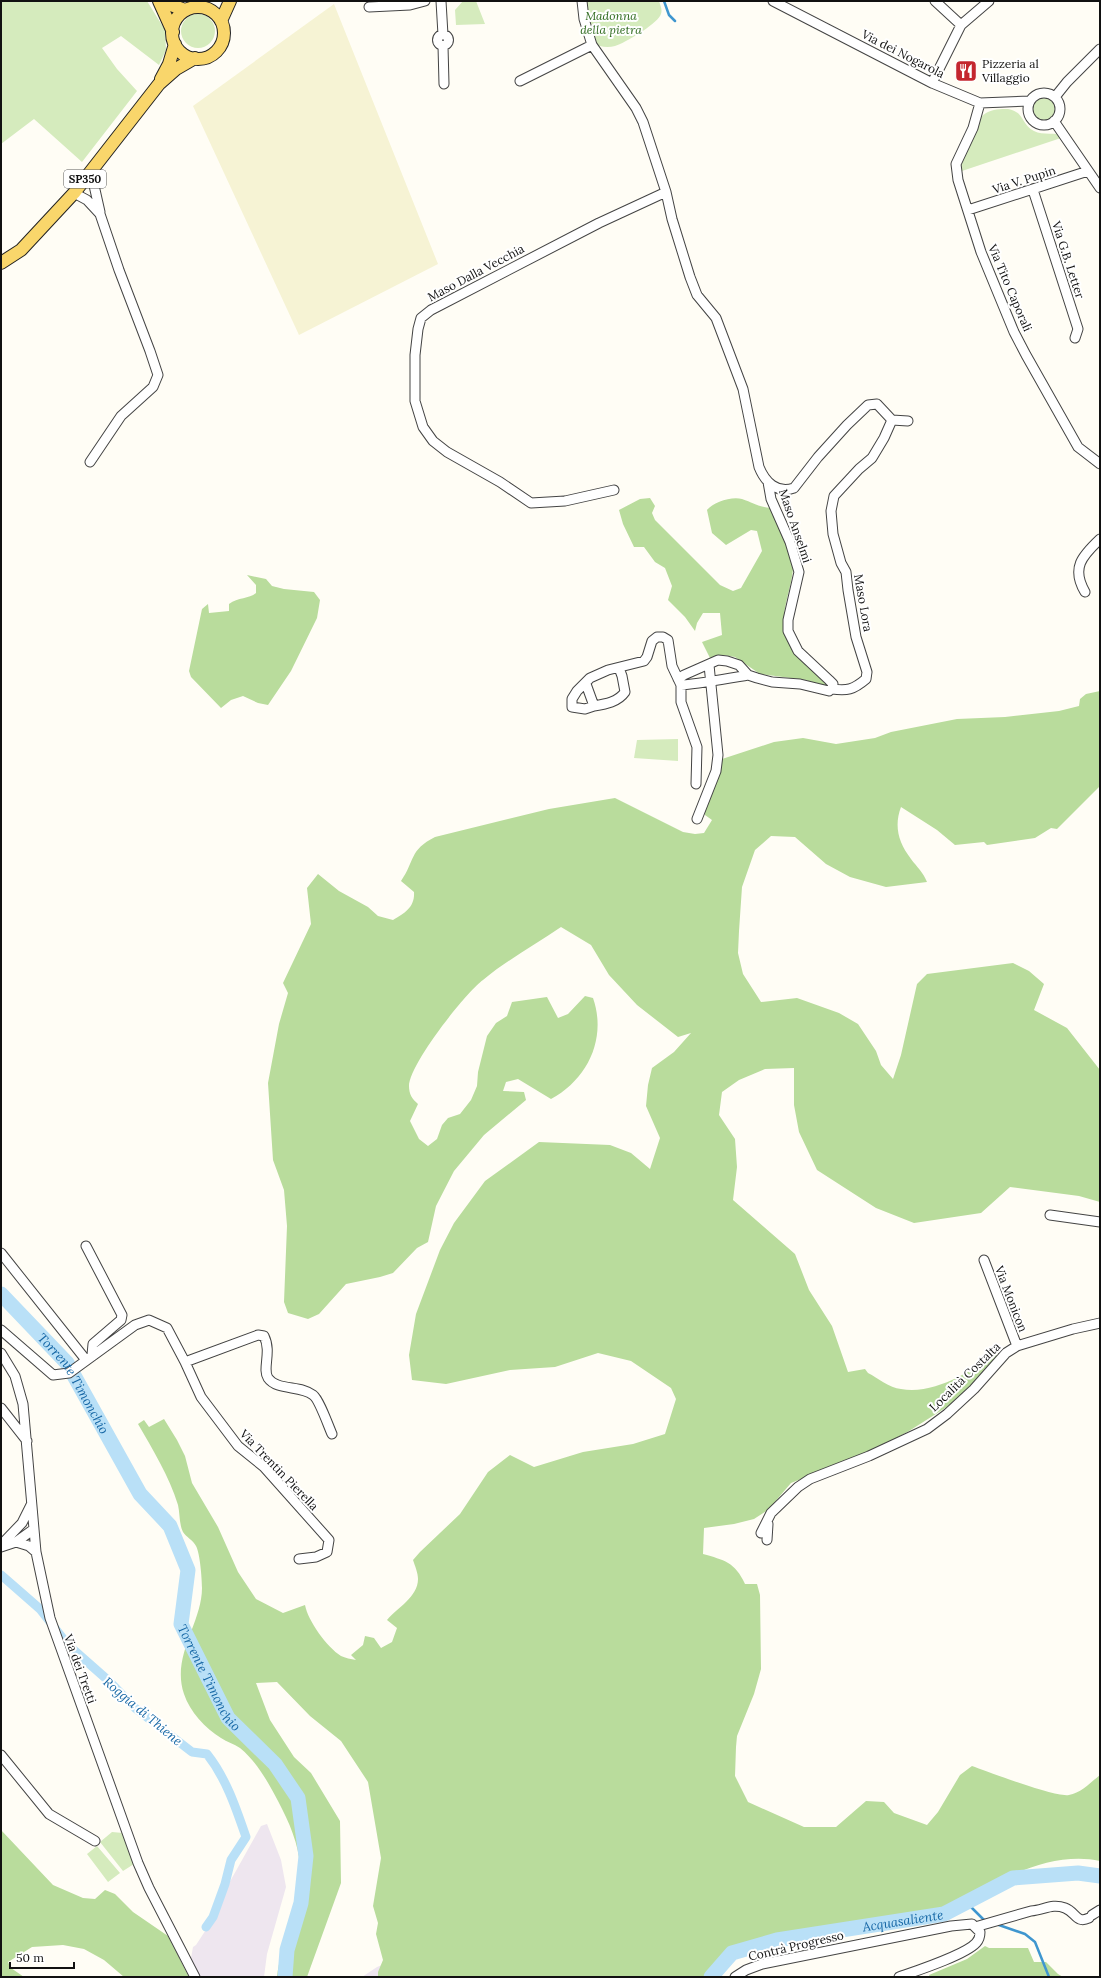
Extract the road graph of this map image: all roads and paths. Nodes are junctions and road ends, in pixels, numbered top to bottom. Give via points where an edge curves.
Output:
1 (159, 1) edge
2 (230, 1) edge
3 (425, 1) edge
4 (441, 1) edge
5 (582, 1) edge
6 (773, 1) edge
7 (935, 1) edge
8 (989, 1) edge
9 (202, 4) edge
10 (369, 7) dead end
11 (185, 10) junction
12 (221, 20) junction
13 (961, 25) junction
14 (174, 38) junction
15 (592, 45) junction
16 (1100, 49) edge
17 (195, 58) junction
18 (520, 81) dead end
19 (932, 83) junction
20 (159, 84) junction
21 (444, 84) dead end
22 (1055, 97) junction
23 (1029, 101) junction
24 (980, 103) junction
25 (1054, 121) junction
26 (1088, 171) junction
27 (91, 172) junction
28 (1100, 188) edge
29 (1033, 190) junction
30 (666, 192) junction
31 (74, 193) junction
32 (968, 210) junction
33 (100, 214) junction
34 (1, 263) edge
35 (1075, 338) dead end
36 (892, 420) junction
37 (908, 421) dead end
38 (90, 462) dead end
39 (1100, 464) edge
40 (768, 482) junction
41 (614, 490) dead end
42 (1100, 539) edge
43 (1085, 592) dead end
44 (709, 665) junction
45 (619, 668) junction
46 (748, 676) junction
47 (679, 682) junction
48 (711, 682) junction
49 (586, 684) junction
50 (832, 689) junction
51 (594, 706) junction
52 (696, 784) dead end
53 (697, 819) dead end
54 (1050, 1215) dead end
55 (1100, 1222) edge
56 (86, 1246) dead end
57 (1, 1253) edge
58 (984, 1260) dead end
59 (1100, 1323) edge
60 (1, 1330) edge
61 (1017, 1346) junction
62 (1, 1353) edge
63 (86, 1360) junction
64 (185, 1362) junction
65 (1, 1408) edge
66 (332, 1434) dead end
67 (27, 1441) junction
68 (32, 1503) junction
69 (34, 1529) junction
70 (764, 1537) dead end
71 (6, 1543) edge
72 (36, 1552) junction
73 (299, 1559) dead end
74 (1, 1755) edge
75 (95, 1841) dead end
76 (1094, 1914) edge
77 (975, 1927) junction
78 (195, 1977) edge
79 (735, 1977) edge
80 (900, 1977) edge

1 - 11 main road
1 - 14 main road
2 - 12 main road
3 - 10 street via 410,5
4 - 21 street via 443,35 448,40 443,46
5 - 15 street via 584,19
6 - 19 street, Via dei Nogarola
7 - 13 street
8 - 13 street
9 - 11 main road
9 - 12 main road
11 - 14 main road, SP350 via 176,19
12 - 17 main road, SP350 via 224,36 217,50 211,55
13 - 19 street
14 - 17 main road via 183,54
14 - 20 main road, SP350 via 169,64
15 - 18 street
15 - 30 street via 636,108
16 - 22 street
17 - 20 main road, SP350 via 176,69
19 - 24 street, Via dei Nogarola
20 - 27 main road, SP350
22 - 23 street via 1041,93
22 - 25 street via 1060,109
23 - 24 street, Via dei Nogarola
23 - 25 street via 1028,112 1034,121 1044,125
24 - 32 street, Via Tito Caporali via 973,128 956,164 958,180
25 - 26 street
26 - 28 street
26 - 29 street, Via V. Pupin
27 - 31 main road, SP350
27 - 33 street
29 - 32 street, Via V. Pupin
29 - 35 street, Via G.B. Letter via 1078,329
30 - 40 street via 690,277 697,295 716,318 743,390 759,467
30 - 41 street, Maso Dalla Vecchia via 599,223 431,310 421,318 418,329 414,401 422,427 433,441 531,502 565,501
31 - 33 street via 88,200
31 - 34 main road, SP350 via 21,250
32 - 39 street, Via Tito Caporali via 981,252 1014,332 1078,447
33 - 38 street via 158,375 153,387 121,416
36 - 37 street
36 - 40 street via 877,404 868,405 831,442 794,488 787,491 778,489
36 - 50 street, Maso Lora via 872,458 834,496 831,511 832,534 846,572 856,637 867,672 866,680 846,691
40 - 50 street, Maso Anselmi via 771,499 790,542 798,572 788,631 798,651 833,684
42 - 43 street via 1091,547 1077,572
44 - 46 street via 718,660 727,661 739,665
44 - 47 street via 684,675
44 - 48 street
45 - 47 street via 644,661 652,641 663,636 668,640 672,666
45 - 49 street via 598,674 590,678
45 - 51 street via 625,694 608,704
46 - 48 street
46 - 50 street via 772,682 800,684 823,691
47 - 48 street
47 - 52 street via 681,702 697,747
48 - 53 street via 717,764
49 - 51 street
49 - 51 street via 572,699 572,707 585,709
54 - 55 street
56 - 63 street, Via Trentin Pierella via 122,1315 120,1320 93,1344
57 - 63 street
58 - 61 street, Via Monicon
59 - 61 street, Località Costalta
60 - 63 street, Via Trentin Pierella via 53,1376 69,1373
61 - 70 street, Località Costalta via 1006,1353 974,1389 947,1414 927,1429 876,1453 810,1479 798,1487 768,1518
62 - 67 street, Via dei Tretti via 15,1376 21,1393
63 - 64 street, Via Trentin Pierella via 135,1325 149,1320 167,1328
64 - 66 street via 258,1335 264,1336 269,1352 265,1370 267,1377 273,1384 307,1391 314,1395
64 - 73 street, Via Trentin Pierella via 201,1397 238,1446 264,1467 329,1540 327,1552 323,1556
65 - 67 street
67 - 68 street, Via dei Tretti
68 - 69 street, Via dei Tretti
68 - 71 street via 22,1523
69 - 71 street via 21,1530
69 - 72 street, Via dei Tretti
71 - 72 street via 29,1546
72 - 78 street, Via dei Tretti via 54,1631 141,1869
74 - 75 street via 49,1814
76 - 77 street via 1084,1920 1066,1908 1049,1906
77 - 79 street, Contrà Progresso via 972,1924 951,1926 770,1963 746,1970
77 - 80 street via 980,1932 980,1937 968,1950

